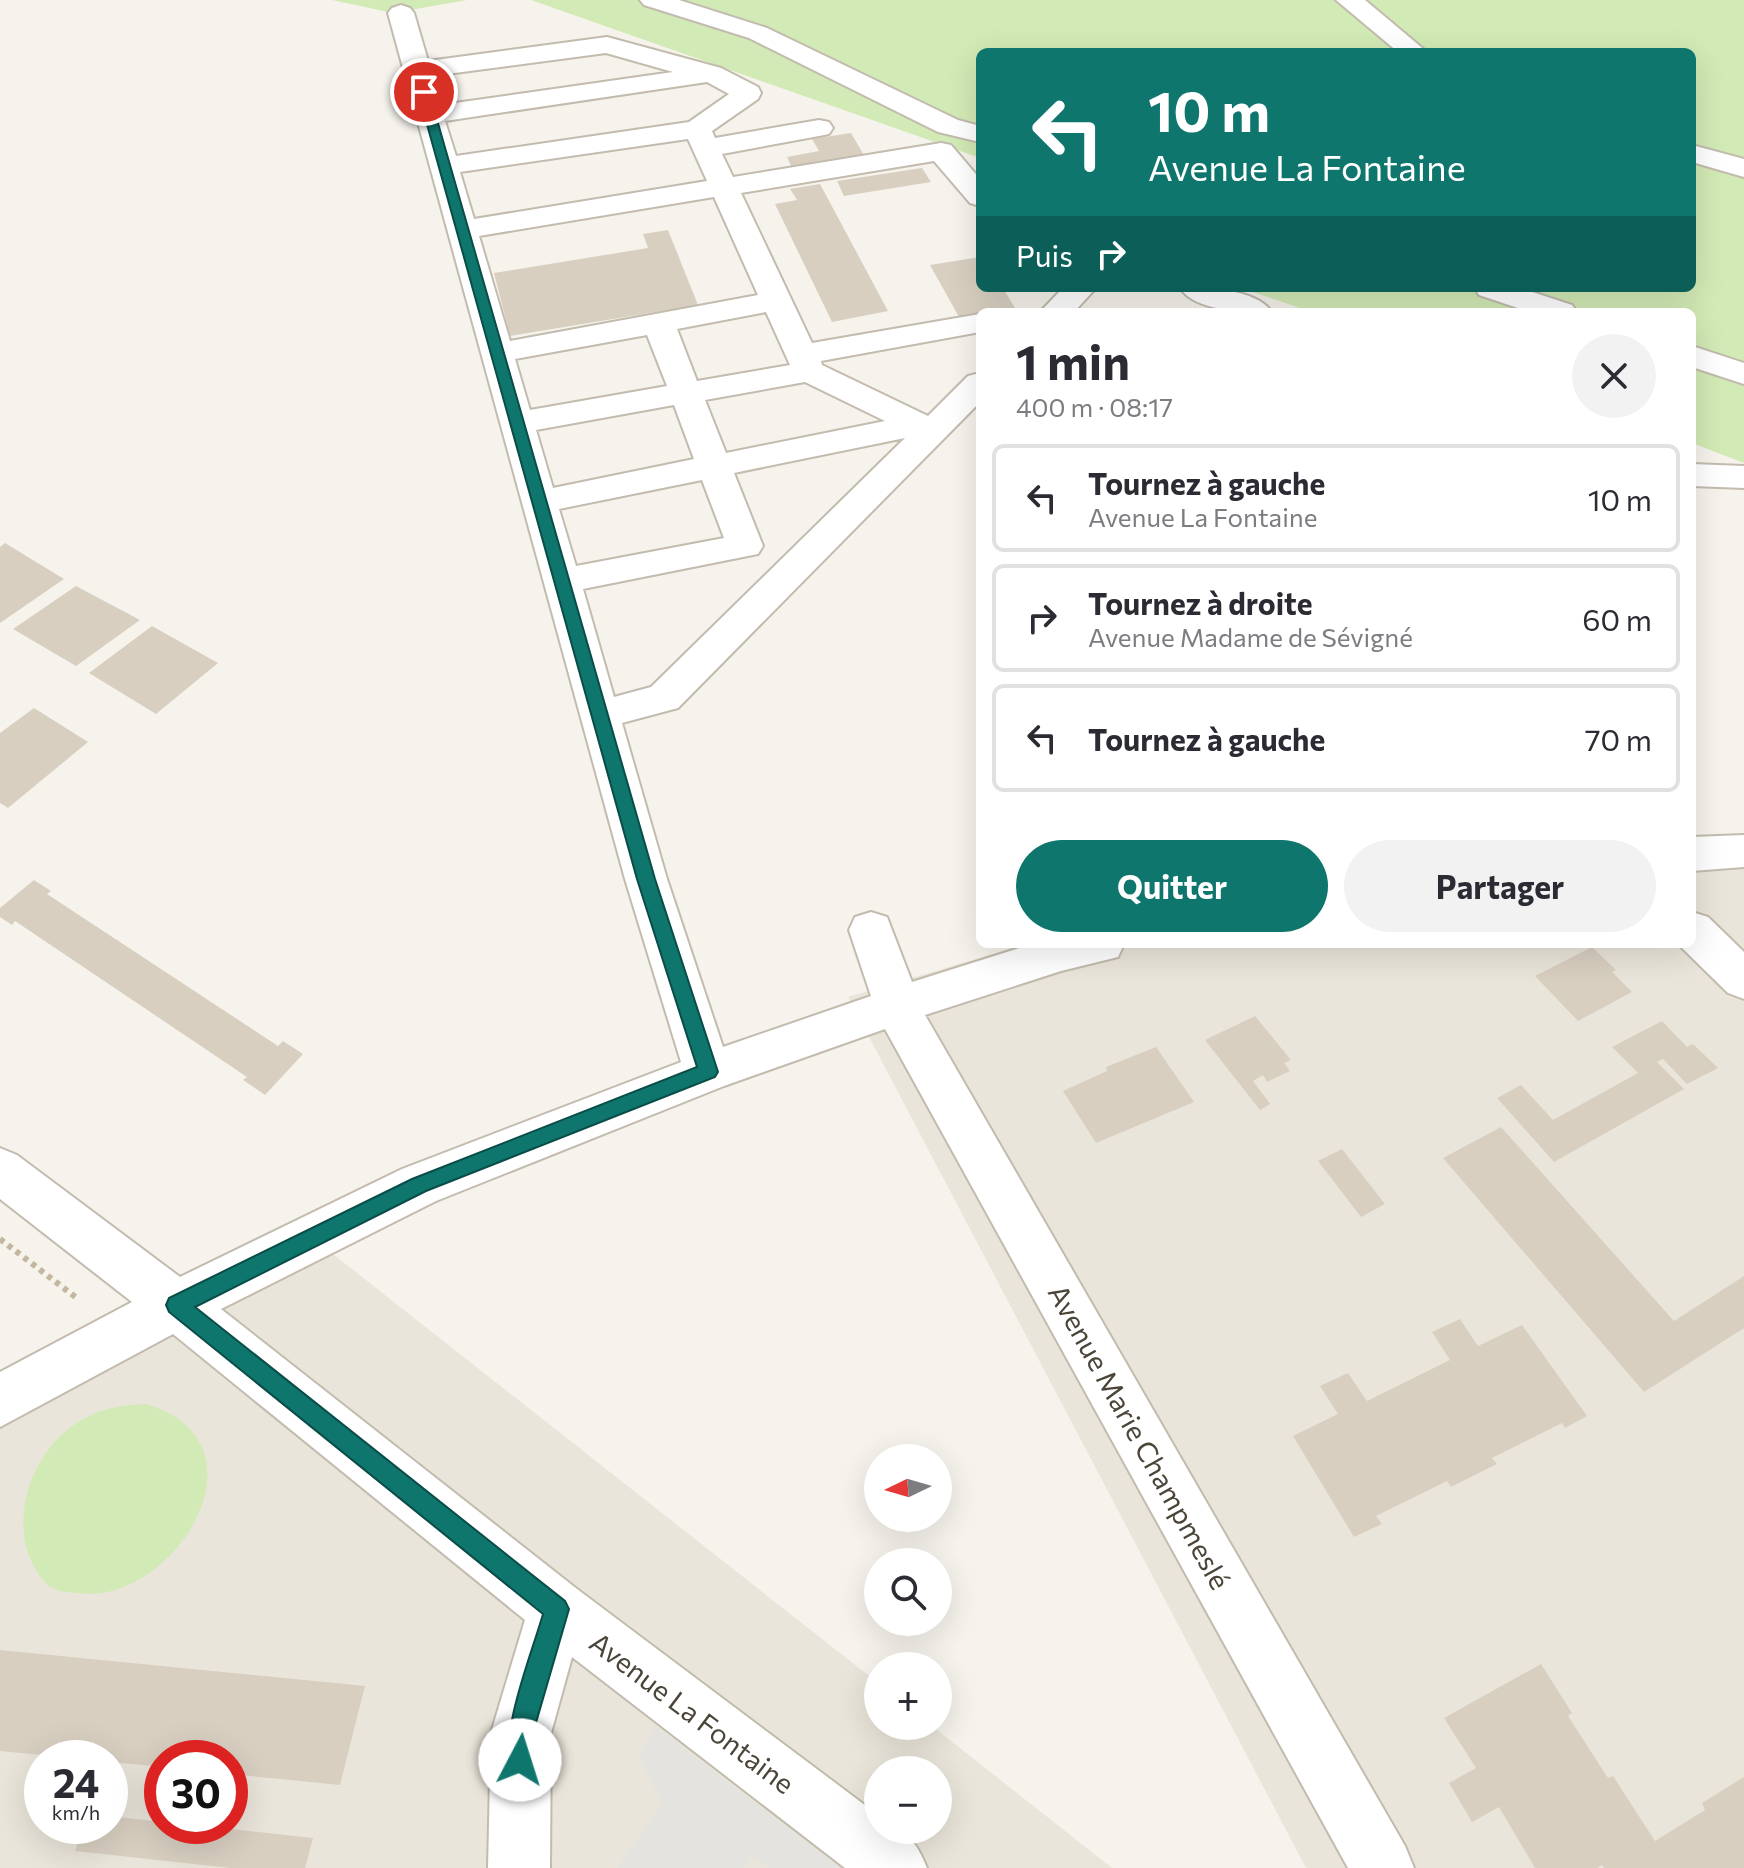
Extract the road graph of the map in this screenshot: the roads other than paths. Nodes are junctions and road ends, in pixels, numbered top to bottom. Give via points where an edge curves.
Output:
1 (653, 0) edge
2 (1349, 0) edge
3 (401, 13) dead end
4 (1409, 48) edge
5 (553, 52) junction
6 (417, 70) junction
7 (712, 74) junction
8 (571, 97) junction
9 (430, 115) junction
10 (819, 128) dead end
11 (976, 133) edge
12 (701, 138) junction
13 (591, 144) junction
14 (1696, 154) edge
15 (444, 166) junction
16 (1744, 168) edge
17 (725, 187) junction
18 (976, 192) edge
19 (463, 230) junction
20 (1077, 292) edge
21 (1205, 292) edge
22 (1502, 292) edge
23 (777, 301) junction
24 (1060, 308) edge
25 (1246, 308) edge
26 (1549, 308) edge
27 (658, 322) junction
28 (976, 324) edge
29 (497, 353) junction
30 (1696, 357) edge
31 (805, 363) junction
32 (1744, 374) edge
33 (976, 386) edge
34 (685, 393) junction
35 (517, 423) junction
36 (924, 428) junction
37 (713, 465) junction
38 (1696, 475) edge
39 (1744, 477) edge
40 (539, 502) junction
41 (745, 546) junction
42 (795, 565) junction
43 (561, 581) junction
44 (599, 715) junction
45 (1744, 851) edge
46 (1696, 854) edge
47 (871, 930) dead end
48 (1696, 934) edge
49 (1084, 948) edge
50 (1744, 980) edge
51 (896, 1006) junction
52 (708, 1072) junction
53 (0, 1170) edge
54 (176, 1305) junction
55 (0, 1401) edge
56 (557, 1609) junction
57 (519, 1868) edge
58 (896, 1868) edge
59 (1383, 1868) edge

1 - 11 street via 758,33 948,126
2 - 4 street
3 - 6 street
5 - 6 street
5 - 7 street via 607,45
5 - 8 street
6 - 9 street
7 - 8 street
7 - 12 street via 748,93
8 - 9 street
8 - 13 street
9 - 15 street
10 - 12 street
12 - 13 street
12 - 17 street
13 - 15 street
14 - 16 street
15 - 19 street
17 - 18 street via 941,151
17 - 19 street
17 - 23 street
19 - 29 street
20 - 24 street
21 - 25 street
22 - 26 street
23 - 27 street
23 - 31 street
27 - 29 street
27 - 34 street
28 - 31 street
29 - 35 street
30 - 32 street
31 - 34 street
31 - 36 street
33 - 36 street
34 - 35 street
34 - 37 street
35 - 40 street
36 - 37 street
36 - 42 street
37 - 40 street
37 - 41 street
38 - 39 street
40 - 43 street
41 - 42 street
41 - 43 street
42 - 44 street via 664,698
43 - 44 street
44 - 52 street
45 - 46 street
47 - 51 street, Avenue Marie Champmeslé
48 - 50 street
49 - 51 street
51 - 52 street
51 - 59 street, Avenue Marie Champmeslé
52 - 54 street via 419,1185
53 - 54 street, Avenue La Fontaine
54 - 55 street
54 - 56 street, Avenue La Fontaine
56 - 57 street via 521,1733
56 - 58 street, Avenue La Fontaine

